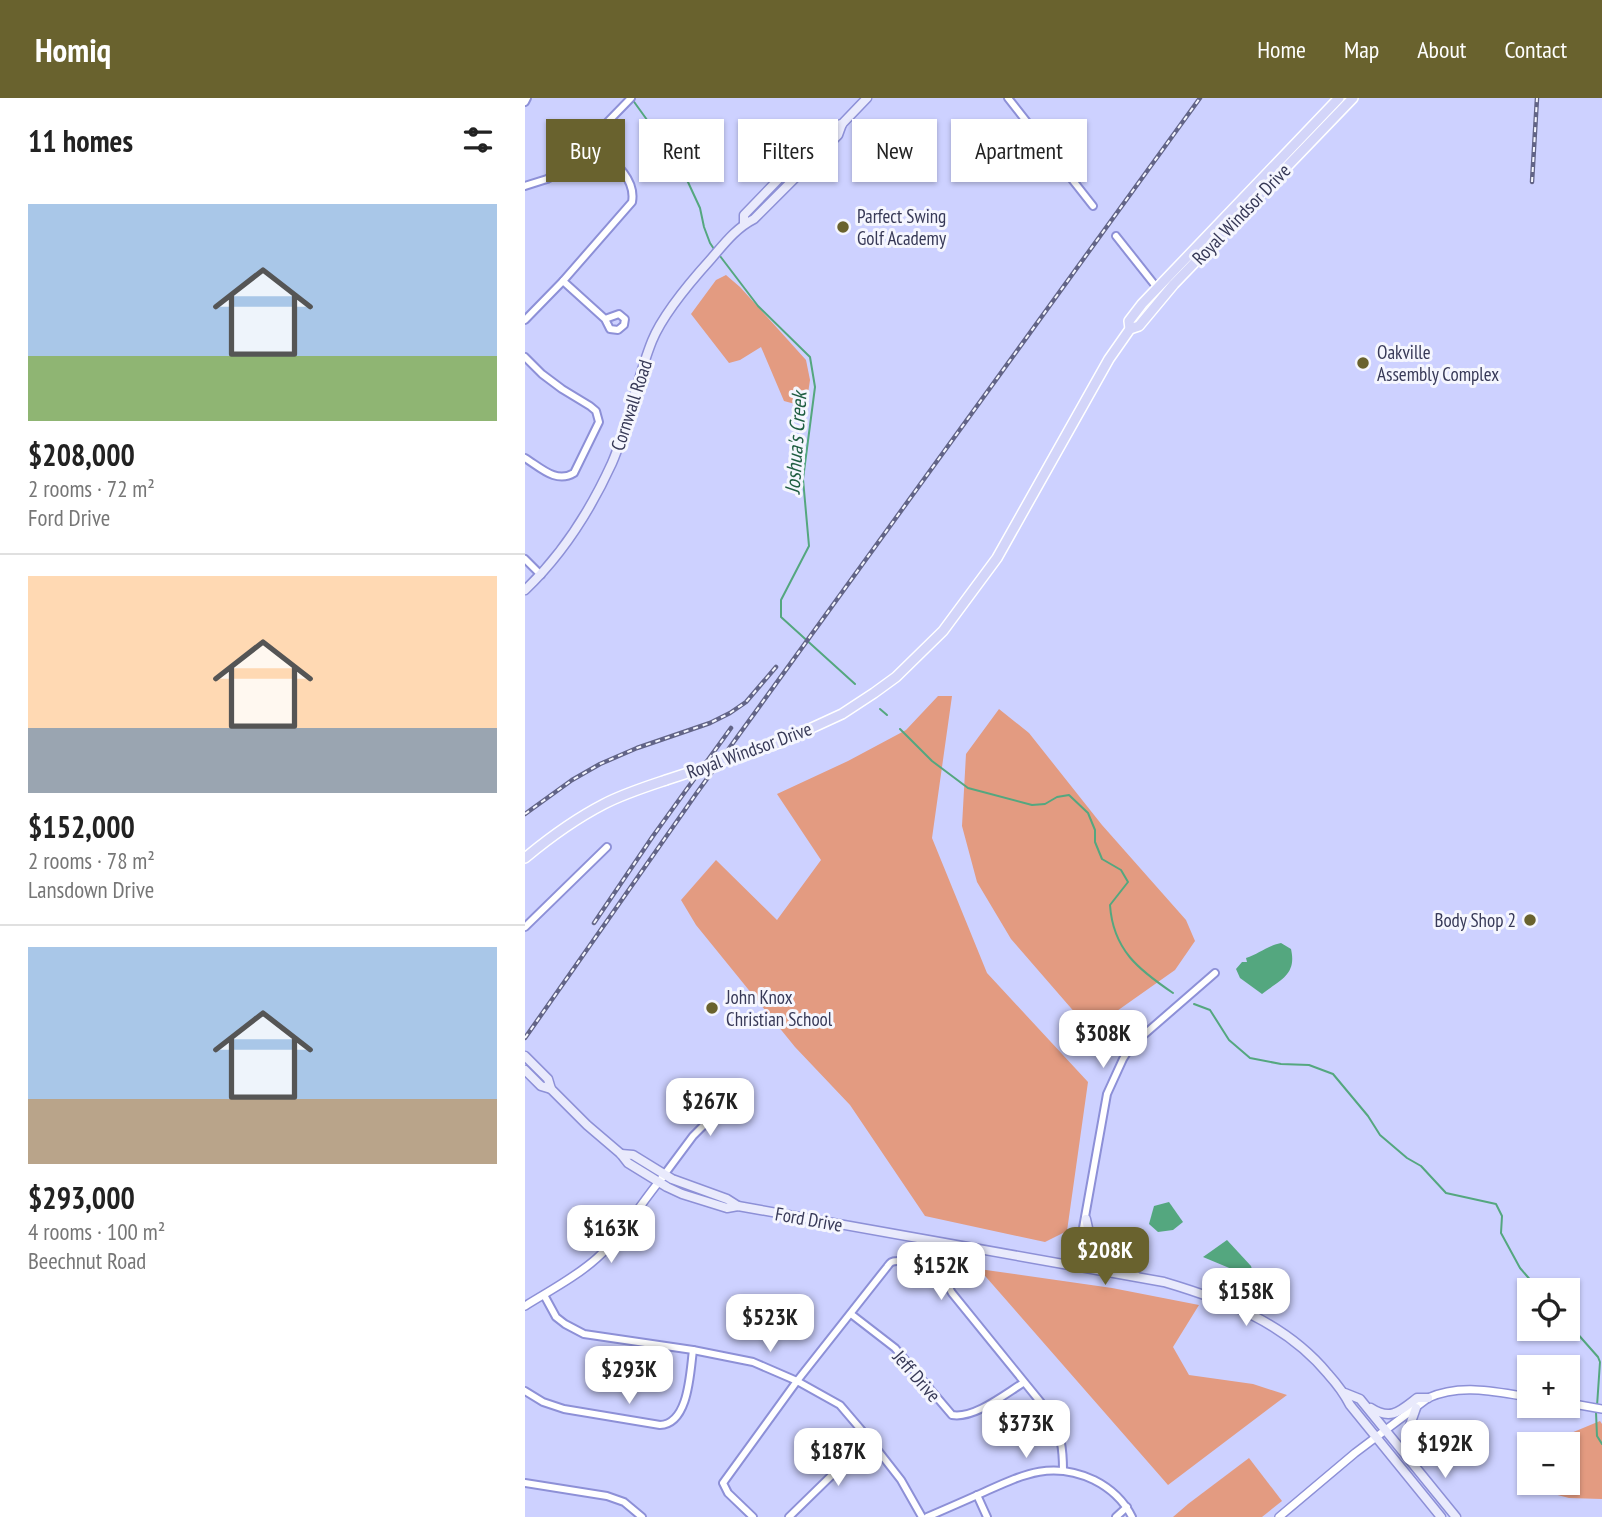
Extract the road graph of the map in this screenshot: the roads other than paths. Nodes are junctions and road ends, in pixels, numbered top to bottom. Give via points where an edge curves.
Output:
1 (631, 98) edge
2 (867, 98) edge
3 (1008, 98) edge
4 (1339, 98) edge
5 (1353, 98) edge
6 (611, 119) edge
7 (625, 176) edge
8 (546, 179) edge
9 (525, 186) edge
10 (1093, 206) dead end
11 (1116, 236) dead end
12 (563, 281) junction
13 (1160, 292) junction
14 (525, 320) edge
15 (605, 320) dead end
16 (525, 357) edge
17 (525, 458) edge
18 (525, 559) edge
19 (541, 575) junction
20 (525, 590) edge
21 (607, 847) dead end
22 (525, 858) edge
23 (525, 927) edge
24 (1215, 973) dead end
25 (525, 1056) edge
26 (525, 1070) edge
27 (551, 1088) junction
28 (744, 1091) dead end
29 (661, 1178) junction
30 (1086, 1219) junction
31 (1076, 1267) junction
32 (1138, 1278) junction
33 (544, 1294) junction
34 (525, 1306) edge
35 (851, 1314) junction
36 (693, 1350) junction
37 (797, 1381) junction
38 (1024, 1382) junction
39 (525, 1391) edge
40 (1345, 1393) junction
41 (1517, 1395) edge
42 (1428, 1398) junction
43 (1362, 1402) junction
44 (1580, 1405) edge
45 (1416, 1408) junction
46 (1602, 1409) edge
47 (1386, 1431) junction
48 (1376, 1438) junction
49 (869, 1439) junction
50 (1411, 1462) junction
51 (1063, 1470) junction
52 (525, 1483) edge
53 (977, 1495) junction
54 (1127, 1507) junction
55 (1288, 1509) junction
56 (640, 1516) edge
57 (753, 1517) edge
58 (789, 1517) edge
59 (925, 1517) edge
60 (987, 1517) edge
61 (1116, 1517) edge
62 (1132, 1517) edge
63 (1279, 1517) edge
64 (1294, 1517) edge
65 (1441, 1517) edge
66 (1456, 1517) edge

1 - 6 street
2 - 19 main road, Cornwall Road via 842,124 838,135 728,240 675,303 653,339 613,461 583,518
3 - 10 street
4 - 13 main road, Royal Windsor Drive
5 - 13 main road, Royal Windsor Drive
7 - 12 street via 633,190 629,207
8 - 9 street
11 - 13 street
12 - 14 street
12 - 15 street
13 - 22 main road, Royal Windsor Drive, bridge via 1129,321 1131,329 1105,366 997,558 943,631 896,677 842,714 779,743 604,804
16 - 17 street via 562,389 590,405 599,422 570,476 557,477
18 - 19 street
19 - 20 main road, Cornwall Road
21 - 23 street
24 - 30 street via 1122,1059 1107,1094
25 - 27 main road, Ford Drive
26 - 27 main road, Ford Drive via 541,1086
27 - 29 main road, Ford Drive via 628,1163
28 - 29 street via 698,1131
29 - 31 main road, Ford Drive via 738,1206
29 - 33 street via 597,1258
30 - 31 street
30 - 32 main road via 1093,1246 1103,1259
31 - 32 main road, Ford Drive
32 - 40 main road, Ford Drive via 1209,1296 1271,1325 1302,1347
33 - 34 street
33 - 36 street via 557,1317 585,1334
35 - 37 street
35 - 38 street, Jeff Drive via 895,1348 952,1415 967,1415
35 - 38 street via 891,1263 897,1260 935,1267 945,1274 951,1293
36 - 37 street via 753,1362
36 - 39 street via 686,1398 679,1415 668,1424 564,1409
37 - 49 street via 840,1405
37 - 57 street via 723,1483
38 - 51 street via 1058,1429
40 - 43 main road, Ford Drive
40 - 48 main road, Ford Drive
41 - 42 street via 1461,1389
42 - 43 main road via 1417,1398 1386,1415
42 - 45 street
43 - 47 main road, Ford Drive
44 - 46 street
45 - 47 street
45 - 50 main road via 1406,1443
47 - 48 street
47 - 50 main road, Ford Drive
48 - 55 street
48 - 65 main road, Ford Drive
49 - 58 street
49 - 59 street
50 - 66 main road, Ford Drive
51 - 53 street via 1021,1475
51 - 54 street via 1105,1485
52 - 56 street via 607,1496
53 - 59 street
53 - 60 street
54 - 61 street
54 - 62 street
55 - 63 street
55 - 64 street

